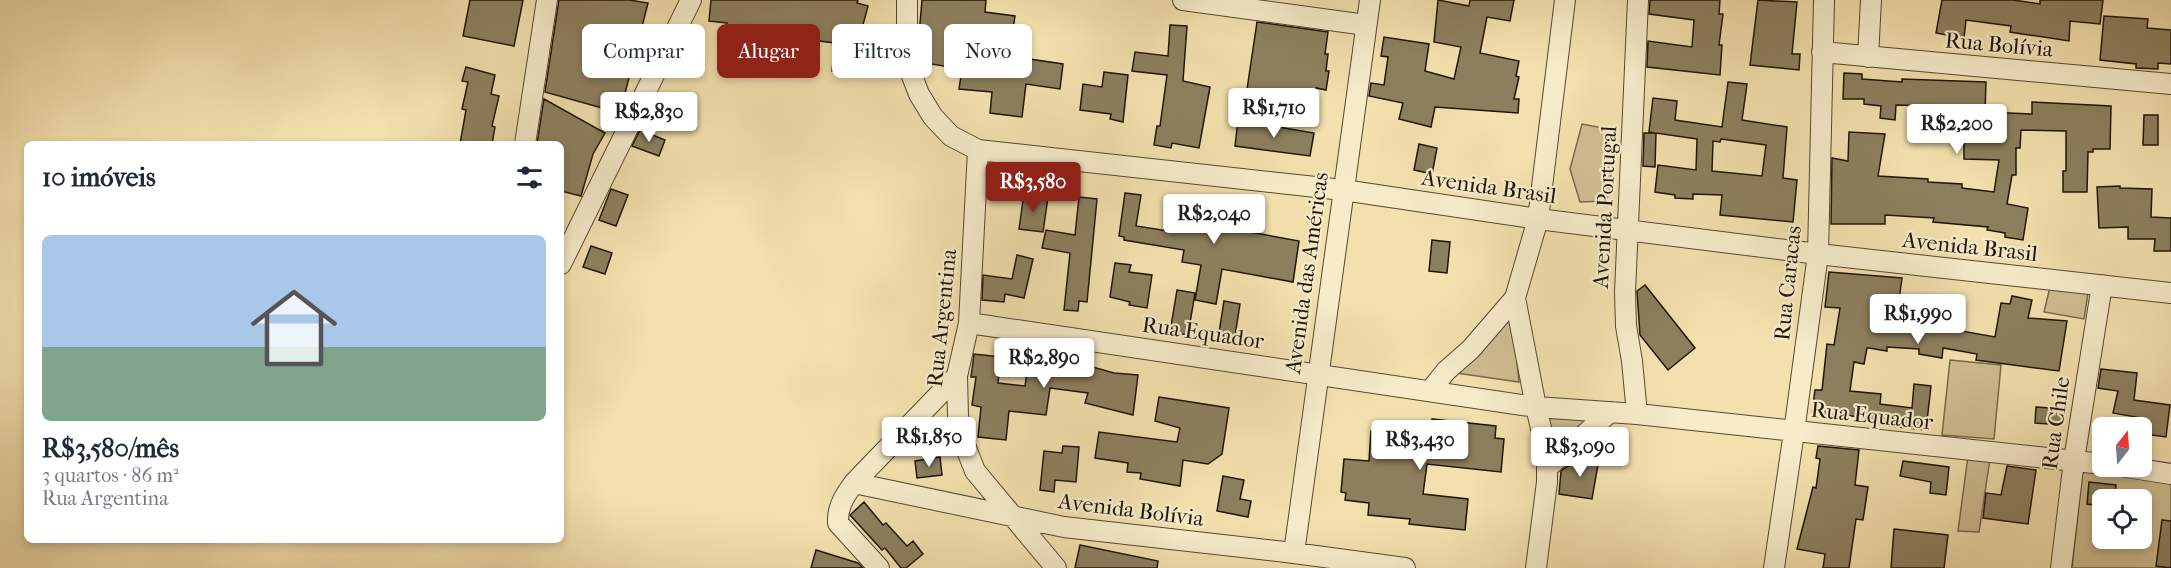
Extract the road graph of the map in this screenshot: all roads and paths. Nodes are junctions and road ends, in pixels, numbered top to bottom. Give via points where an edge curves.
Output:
1 (547, 0) edge
2 (691, 0) edge
3 (907, 0) edge
4 (1183, 0) edge
5 (1370, 0) edge
6 (1565, 0) edge
7 (1638, 0) edge
8 (1824, 0) edge
9 (1870, 0) edge
10 (1366, 25) junction
11 (1822, 51) junction
12 (1868, 57) junction
13 (2171, 84) edge
14 (525, 141) edge
15 (978, 150) junction
16 (1343, 190) junction
17 (1538, 219) junction
18 (1628, 230) junction
19 (1818, 254) junction
20 (564, 258) edge
21 (2102, 285) junction
22 (2171, 293) edge
23 (1515, 298) junction
24 (969, 323) junction
25 (1317, 374) junction
26 (957, 376) junction
27 (1430, 391) junction
28 (1536, 407) junction
29 (1610, 412) junction
30 (1636, 414) junction
31 (1794, 432) junction
32 (2074, 460) junction
33 (2092, 462) edge
34 (1547, 468) junction
35 (2152, 471) edge
36 (2171, 474) edge
37 (854, 483) junction
38 (1012, 515) junction
39 (1294, 553) junction
40 (878, 566) edge
41 (1056, 568) edge
42 (1405, 568) edge
43 (1536, 568) edge
44 (1774, 568) edge
45 (2061, 568) edge

1 - 14 street
2 - 20 street
3 - 15 street, Avenida Brasil via 907,63 919,94 951,136
4 - 10 street
5 - 10 street, Avenida das Américas
6 - 17 street
7 - 18 street, Avenida Portugal
8 - 11 street, Rua Caracas
9 - 12 street
10 - 16 street, Avenida das Américas
11 - 12 street, Rua Bolívia
11 - 19 street, Rua Caracas
12 - 13 street, Rua Bolívia
15 - 16 street, Avenida Brasil
15 - 24 street, Rua Argentina
16 - 17 street, Avenida Brasil
16 - 25 street, Avenida das Américas
17 - 18 street, Avenida Brasil
17 - 23 street
18 - 19 street, Avenida Brasil
18 - 30 street, Avenida Portugal via 1626,326
19 - 21 street, Avenida Brasil
19 - 31 street, Rua Caracas
21 - 22 street, Avenida Brasil
21 - 32 street, Rua Chile
23 - 27 street
23 - 28 street
24 - 25 street, Rua Equador
24 - 26 street, Rua Argentina
25 - 27 street, Rua Equador
25 - 39 street, Avenida das Américas
26 - 37 street
26 - 38 street, Rua Argentina via 958,416 975,471
27 - 28 street, Rua Equador
28 - 29 street, Rua Equador
28 - 34 street
29 - 30 street, Rua Equador
29 - 34 street
30 - 31 street, Rua Equador
31 - 32 street, Rua Equador
31 - 44 street, Rua Caracas
32 - 33 street, Rua Equador
32 - 45 street, Rua Chile
34 - 43 street
35 - 36 street
37 - 38 street, Avenida Bolívia
37 - 40 street via 841,502 838,523
38 - 39 street, Avenida Bolívia via 1106,533
38 - 41 street, Rua Argentina
39 - 42 street, Avenida Bolívia

